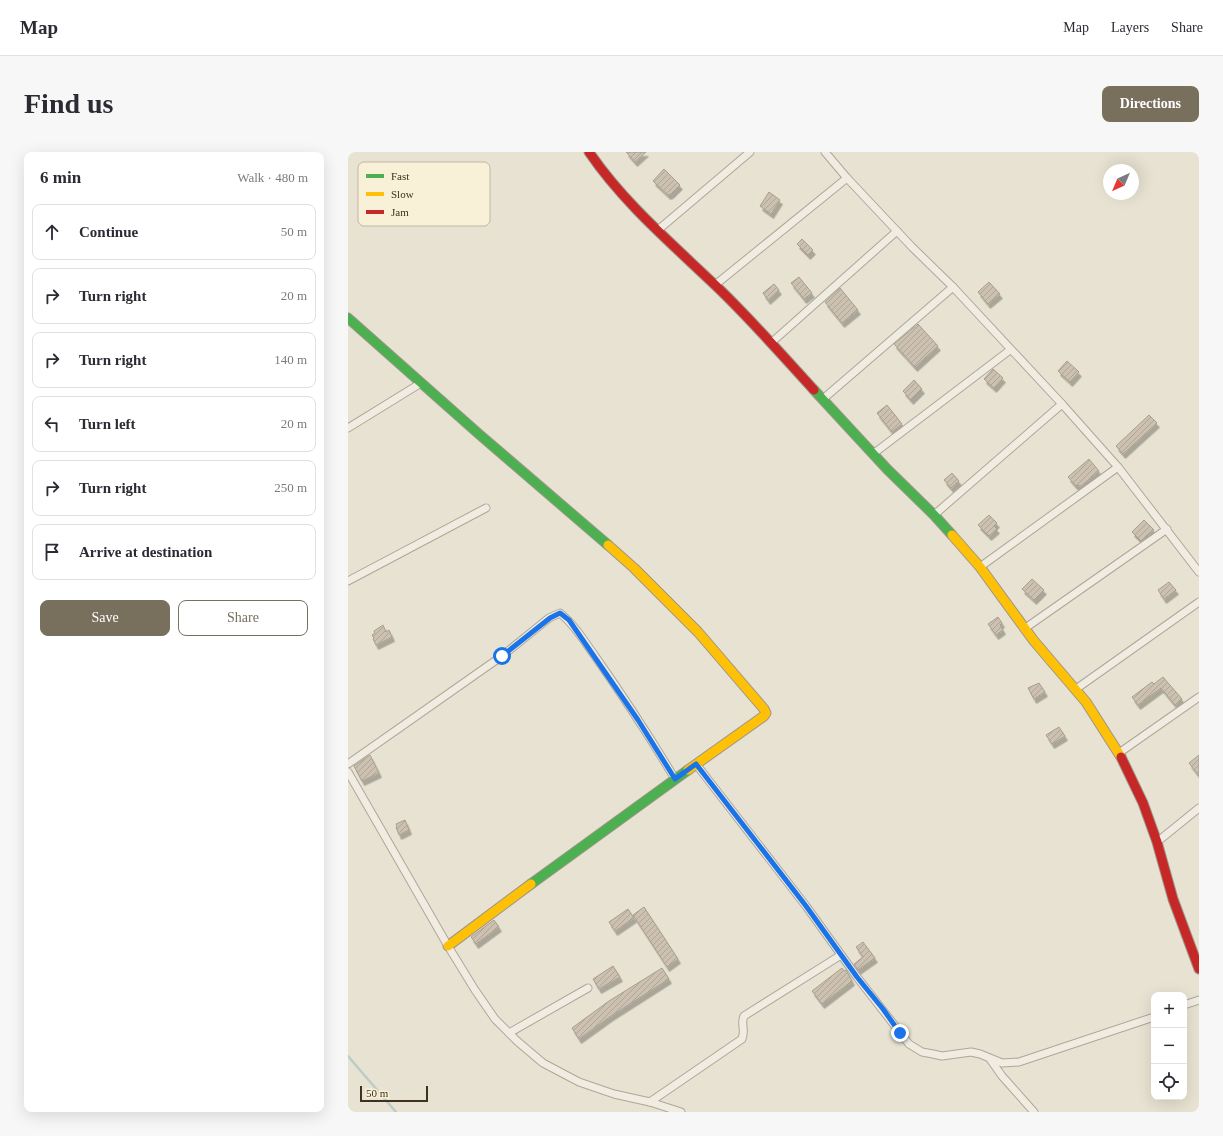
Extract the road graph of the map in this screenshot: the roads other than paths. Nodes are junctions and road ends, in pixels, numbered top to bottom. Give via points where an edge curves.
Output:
1 (590, 152) edge
2 (750, 152) edge
3 (825, 152) edge
4 (847, 178) junction
5 (658, 230) junction
6 (897, 231) junction
7 (715, 285) junction
8 (953, 287) junction
9 (348, 318) edge
10 (771, 343) junction
11 (1010, 350) junction
12 (421, 383) junction
13 (823, 400) junction
14 (1062, 404) junction
15 (348, 428) edge
16 (873, 454) junction
17 (1118, 467) junction
18 (486, 508) dead end
19 (934, 515) junction
20 (1167, 529) junction
21 (980, 568) junction
22 (1199, 572) edge
23 (348, 581) edge
24 (1199, 602) edge
25 (1024, 629) junction
26 (1076, 689) junction
27 (1199, 697) edge
28 (1118, 753) junction
29 (348, 764) edge
30 (696, 764) junction
31 (348, 772) edge
32 (675, 779) junction
33 (1199, 808) edge
34 (1157, 842) junction
35 (448, 946) junction
36 (841, 955) junction
37 (1199, 969) edge
38 (588, 988) dead end
39 (1199, 1000) edge
40 (1187, 1005) edge
41 (1151, 1018) edge
42 (509, 1033) junction
43 (990, 1059) junction
44 (650, 1102) junction
45 (681, 1112) edge
46 (1034, 1112) edge

1 - 5 street via 616,187
2 - 5 street
3 - 4 street
4 - 6 street
4 - 7 street
5 - 7 street
6 - 8 street
6 - 10 street
7 - 10 street
8 - 11 street
8 - 13 street
9 - 12 street
10 - 13 street
11 - 14 street
11 - 16 street
12 - 15 street
12 - 30 street via 634,568 698,632 764,709 764,716
13 - 16 street
14 - 17 street
14 - 19 street
16 - 19 street
17 - 20 street
17 - 21 street
18 - 23 street
19 - 21 street
20 - 22 street
20 - 25 street
21 - 25 street
24 - 26 street
25 - 26 street
26 - 28 street
27 - 28 street
28 - 34 street via 1143,803
29 - 32 street via 560,613 569,620 600,664
30 - 32 street
30 - 36 street
31 - 35 street
32 - 35 street
33 - 34 street
34 - 37 street via 1173,900
35 - 42 street via 495,1019
36 - 43 street via 909,1044 922,1052 942,1056 971,1052
36 - 44 street via 744,1016 742,1038
38 - 42 street
39 - 40 street
41 - 43 street via 1019,1062 1002,1063
42 - 44 street via 543,1063 580,1082 614,1094
43 - 46 street via 1006,1082
44 - 45 street

